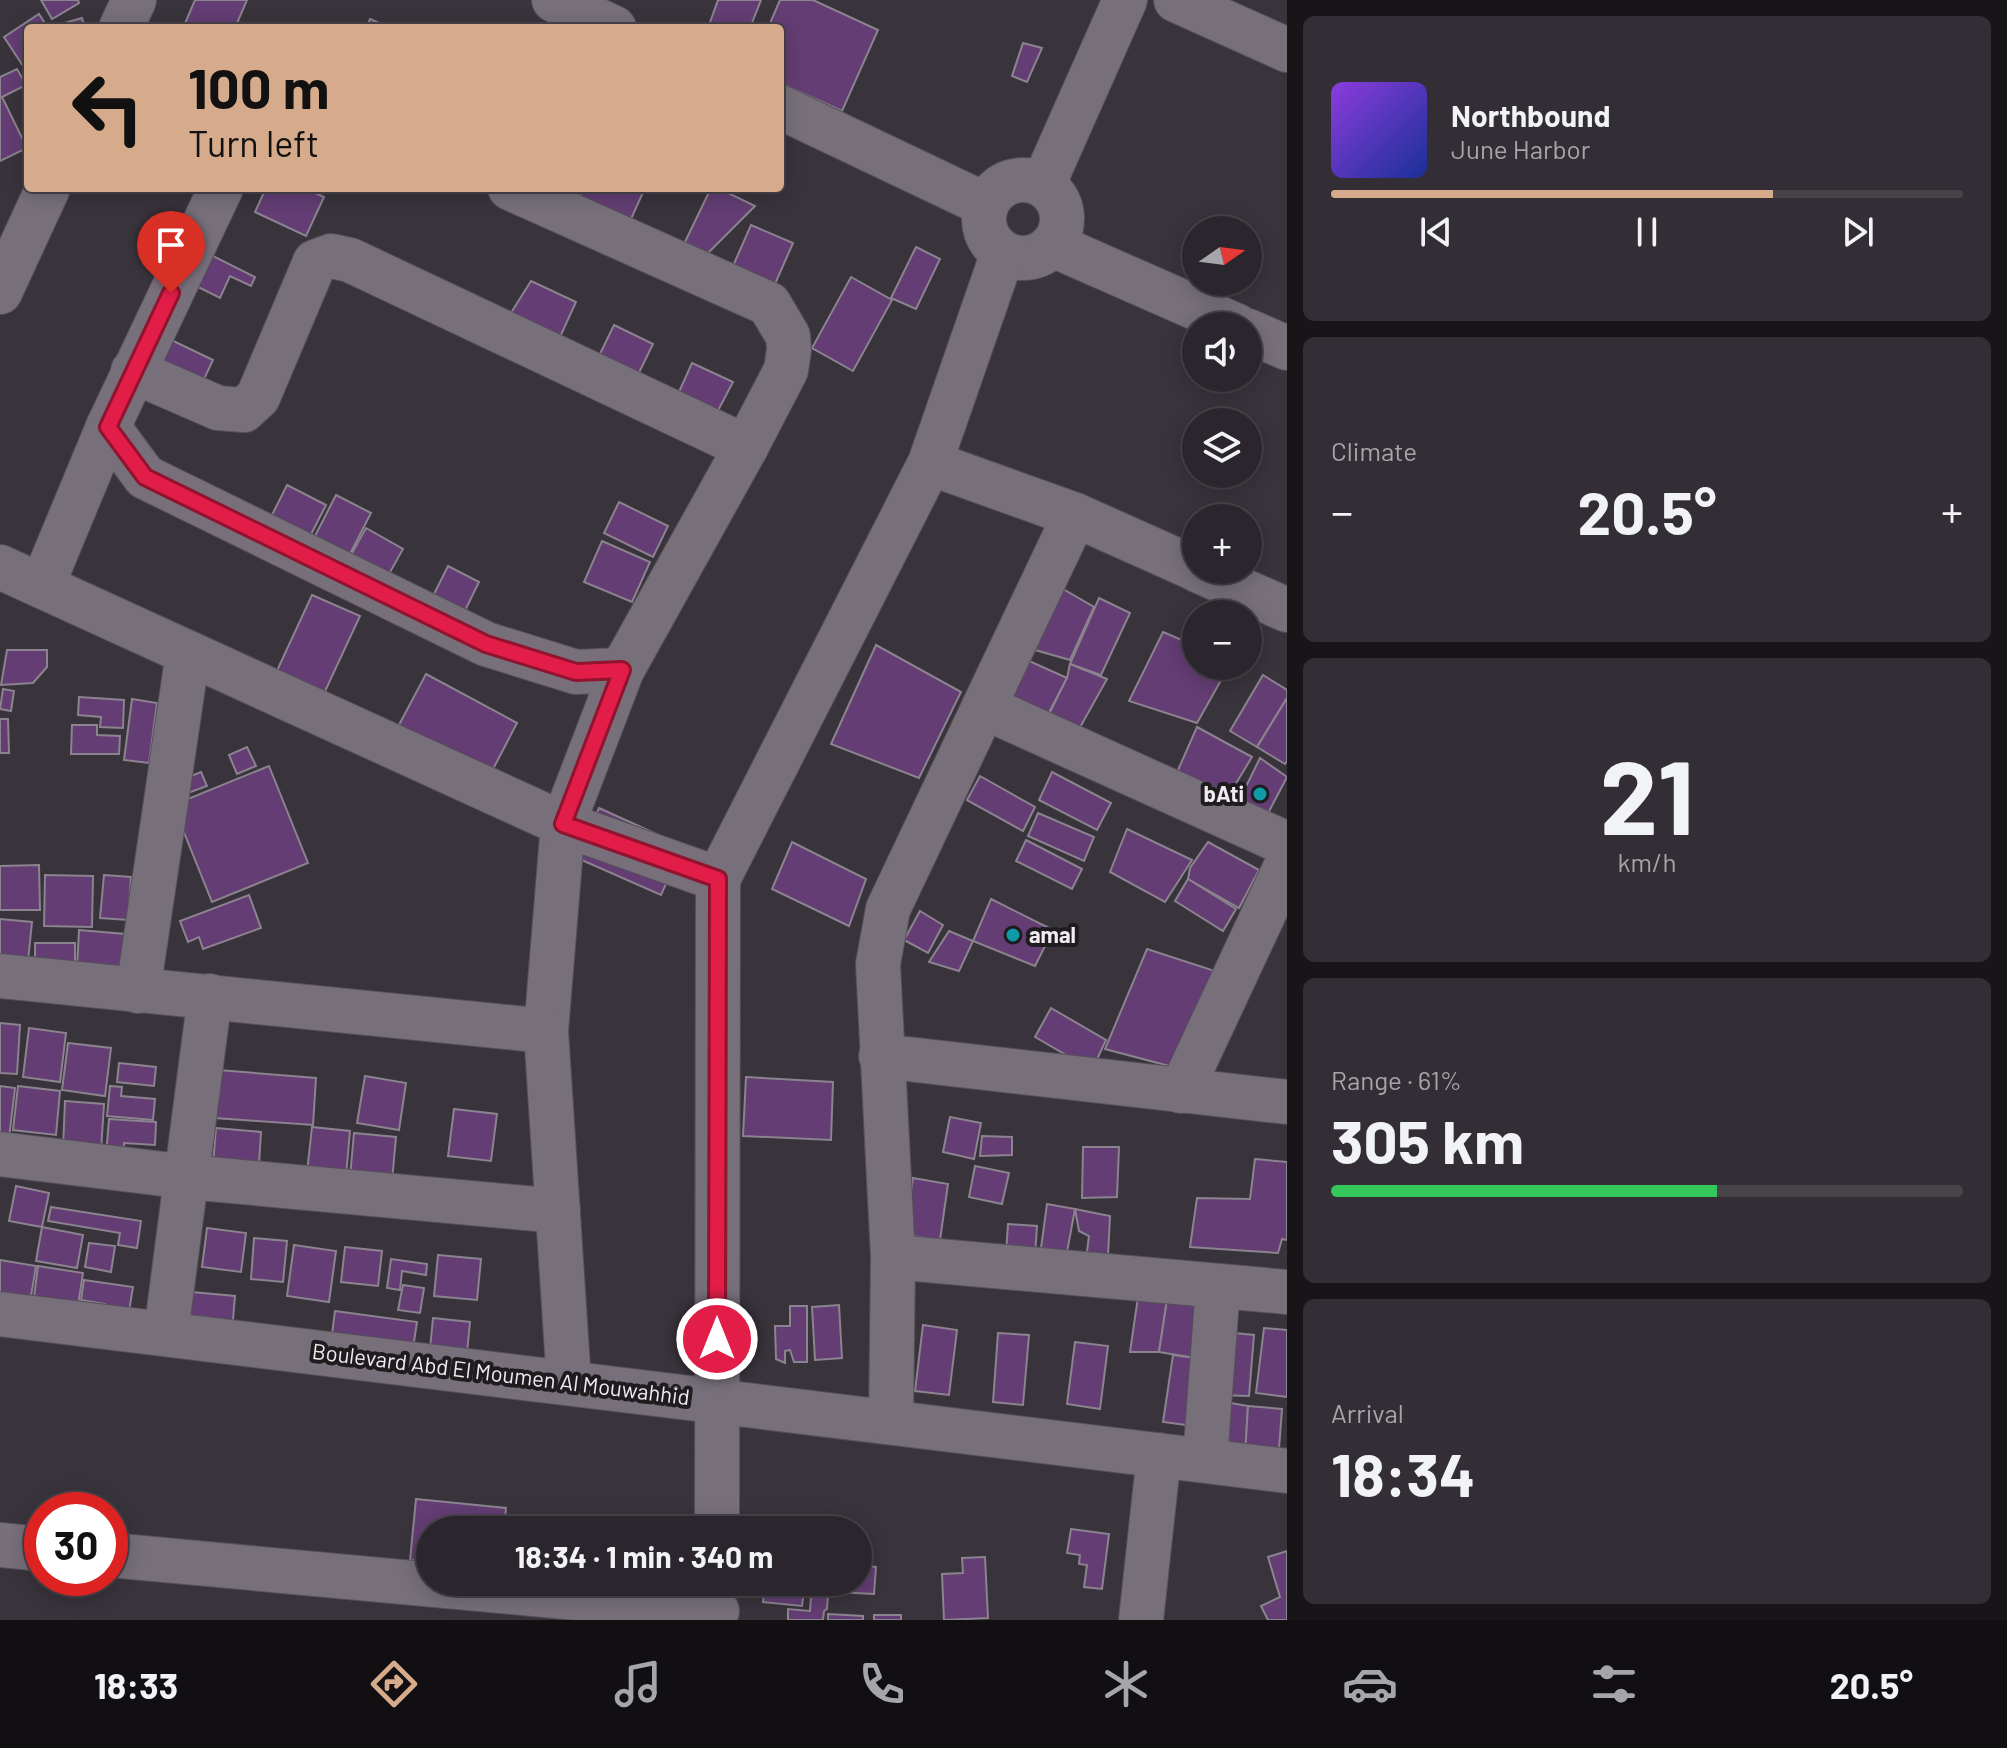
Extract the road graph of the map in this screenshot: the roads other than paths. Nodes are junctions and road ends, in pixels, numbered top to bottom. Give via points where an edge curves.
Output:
1 (134, 0) edge
2 (554, 0) edge
3 (1125, 0) edge
4 (1176, 0) edge
5 (123, 24) edge
6 (605, 24) edge
7 (1287, 50) edge
8 (784, 109) edge
9 (1043, 185) junction
10 (46, 192) edge
11 (219, 192) edge
12 (537, 193) edge
13 (986, 205) junction
14 (1053, 245) junction
15 (1003, 253) junction
16 (0, 292) edge
17 (1205, 312) edge
18 (1262, 337) edge
19 (1287, 348) edge
20 (133, 371) junction
21 (108, 427) junction
22 (746, 447) junction
23 (930, 463) junction
24 (1075, 515) junction
25 (1182, 563) edge
26 (0, 567) edge
27 (1228, 584) edge
28 (42, 586) junction
29 (1287, 610) edge
30 (188, 653) junction
31 (622, 670) junction
32 (984, 707) junction
33 (563, 824) junction
34 (1287, 844) edge
35 (718, 879) junction
36 (1282, 894) edge
37 (0, 976) edge
38 (138, 991) junction
39 (210, 996) junction
40 (546, 1031) junction
41 (881, 1056) junction
42 (1181, 1091) junction
43 (1287, 1102) edge
44 (0, 1154) edge
45 (188, 1177) junction
46 (558, 1211) junction
47 (893, 1257) junction
48 (1218, 1286) junction
49 (1287, 1292) edge
50 (0, 1314) edge
51 (166, 1333) junction
52 (569, 1383) junction
53 (716, 1400) junction
54 (891, 1421) junction
55 (1159, 1455) junction
56 (1205, 1460) junction
57 (1287, 1471) edge
58 (717, 1516) edge
59 (0, 1545) edge
60 (24, 1547) edge
61 (128, 1557) edge
62 (717, 1604) edge
63 (492, 1605) edge
64 (1141, 1620) edge

1 - 5 street
2 - 6 street
3 - 9 street
4 - 7 street
8 - 13 street
9 - 13 street via 1016,180 993,193
9 - 14 street via 1060,206 1060,233
10 - 16 street
11 - 20 street
12 - 22 street via 769,304 788,336 786,370
13 - 15 street via 986,232
14 - 15 street via 1029,258
14 - 17 street
15 - 23 street
18 - 19 street
20 - 21 street
20 - 22 street via 218,408 244,410 258,397 315,262 331,256 350,260
21 - 28 street
21 - 31 street via 145,477 486,644 576,672
22 - 31 street
23 - 24 street
23 - 35 street
24 - 25 street
24 - 32 street
26 - 28 street
27 - 29 street
28 - 30 street
30 - 33 street
30 - 38 street
31 - 33 street
32 - 34 street
32 - 41 street via 888,909 878,964
33 - 35 street
33 - 40 street
35 - 53 street
36 - 42 street
37 - 38 street
38 - 39 street
39 - 40 street
39 - 45 street
40 - 46 street
41 - 42 street
41 - 47 street
42 - 43 street
44 - 45 street
45 - 46 street
45 - 51 street
46 - 52 street
47 - 48 street
47 - 54 street
48 - 49 street
48 - 56 street
50 - 51 street, Boulevard Abd El Moumen Al Mouwahhid
51 - 52 street, Boulevard Abd El Moumen Al Mouwahhid
52 - 53 street, Boulevard Abd El Moumen Al Mouwahhid
53 - 54 street, Boulevard Abd El Moumen Al Mouwahhid
53 - 58 street
54 - 55 street, Boulevard Abd El Moumen Al Mouwahhid
55 - 56 street, Boulevard Abd El Moumen Al Mouwahhid
55 - 64 street
56 - 57 street, Boulevard Abd El Moumen Al Mouwahhid
59 - 60 street
61 - 63 street
62 - 63 street

